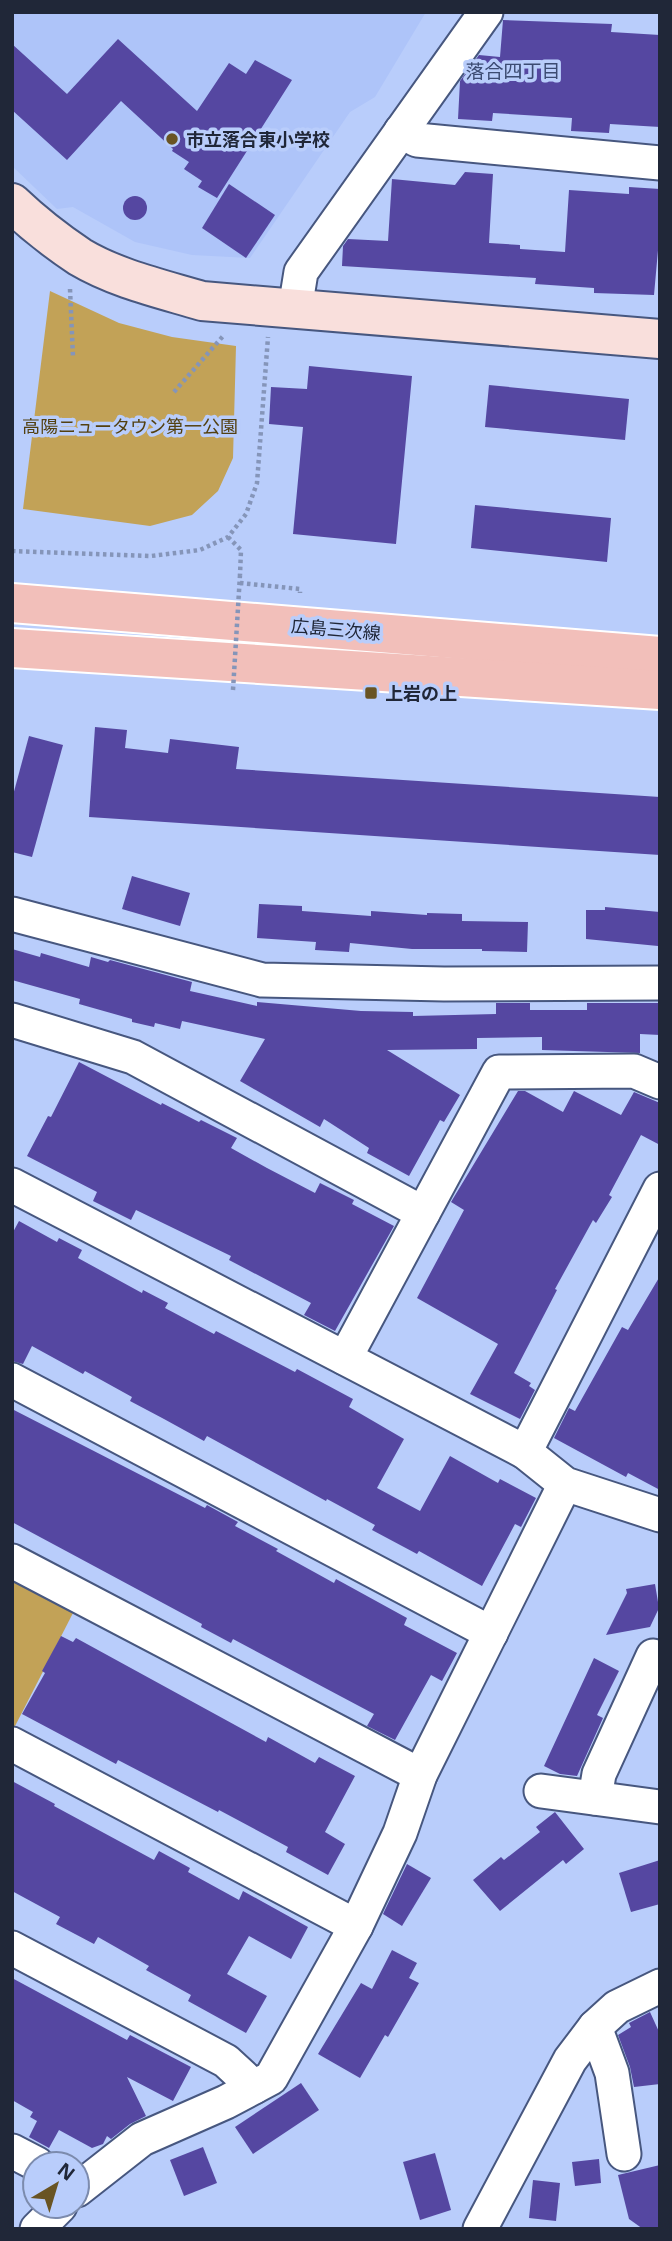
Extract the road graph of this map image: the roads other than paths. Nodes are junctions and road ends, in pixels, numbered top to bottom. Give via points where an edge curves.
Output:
1 (486, 12) edge
2 (401, 131) junction
3 (660, 163) edge
4 (12, 203) edge
5 (282, 319) junction
6 (660, 339) edge
7 (15, 603) edge
8 (13, 649) edge
9 (660, 656) edge
10 (660, 690) edge
11 (12, 914) edge
12 (660, 984) edge
13 (12, 1020) edge
14 (660, 1082) edge
15 (12, 1185) edge
16 (660, 1189) edge
17 (423, 1213) junction
18 (345, 1358) junction
19 (12, 1380) edge
20 (525, 1452) junction
21 (565, 1484) junction
22 (660, 1515) edge
23 (12, 1562) edge
24 (491, 1633) junction
25 (653, 1656) dead end
26 (12, 1744) edge
27 (420, 1775) junction
28 (541, 1791) dead end
29 (595, 1798) junction
30 (660, 1807) edge
31 (356, 1926) junction
32 (12, 1948) edge
33 (660, 1986) edge
34 (595, 2027) junction
35 (254, 2087) junction
36 (624, 2154) dead end
37 (91, 2179) edge
38 (480, 2229) edge

1 - 2 street
2 - 3 street via 417,140
2 - 5 street via 301,272
4 - 5 street via 82,258 137,282
5 - 6 street
7 - 8 street
7 - 9 main road, 広島三次線
8 - 10 main road
11 - 12 street via 262,981
13 - 17 street via 132,1057
14 - 17 street via 634,1071 499,1072
15 - 18 street
16 - 20 street
17 - 18 street
18 - 20 street
19 - 24 street
20 - 21 street
21 - 22 street
21 - 24 street
23 - 27 street
24 - 27 street
25 - 29 street via 599,1773
26 - 31 street
27 - 31 street via 400,1833
28 - 29 street
29 - 30 street
31 - 35 street via 271,2078
32 - 35 street via 226,2061
33 - 34 street via 617,2007
34 - 36 street via 612,2073
34 - 38 street via 570,2060
35 - 37 street via 142,2139

